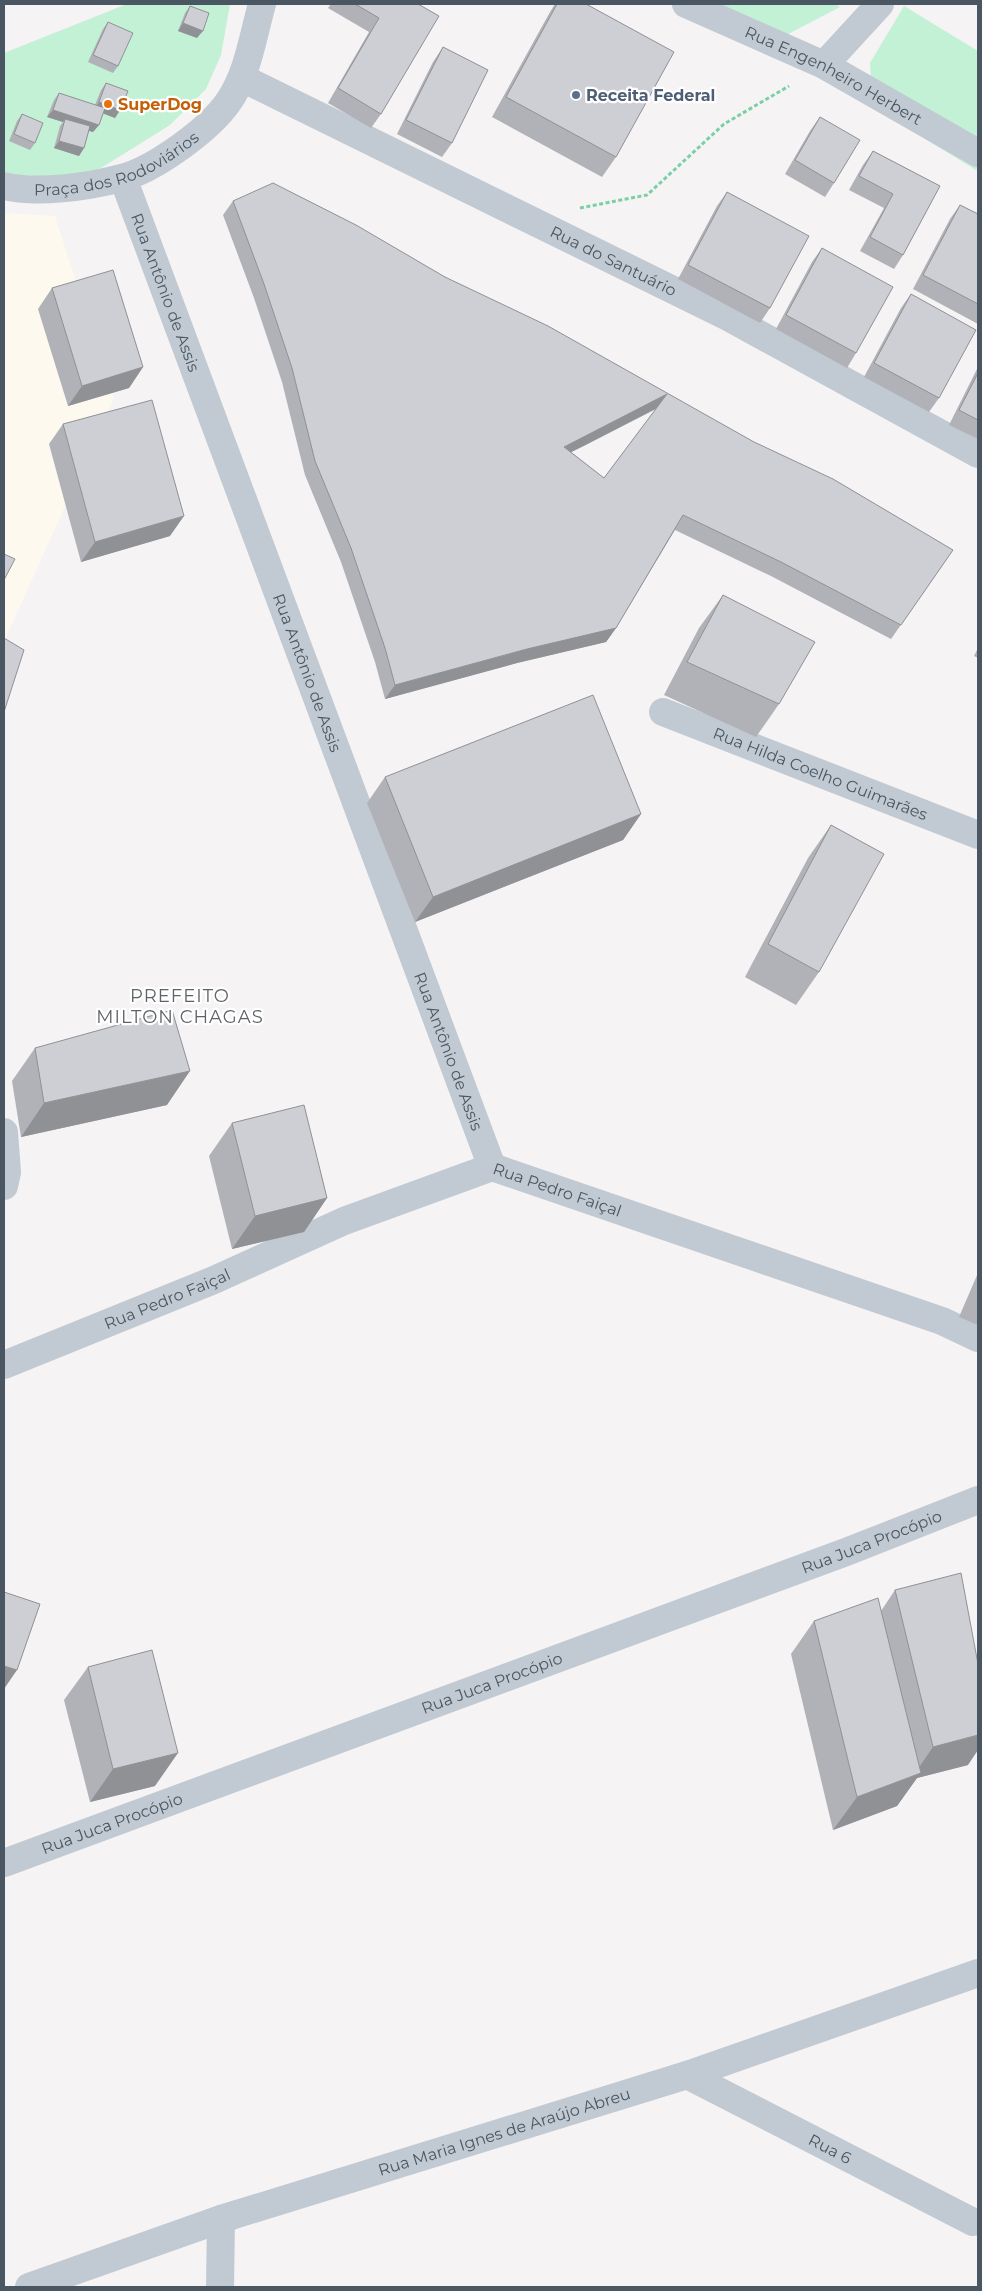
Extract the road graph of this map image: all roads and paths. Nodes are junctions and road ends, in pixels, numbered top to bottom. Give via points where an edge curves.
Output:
1 (262, 4) edge
2 (686, 4) edge
3 (880, 4) edge
4 (824, 65) junction
5 (242, 78) junction
6 (978, 153) edge
7 (123, 178) junction
8 (4, 186) edge
9 (572, 209) dead end
10 (978, 454) edge
11 (662, 712) dead end
12 (978, 835) edge
13 (4, 1132) edge
14 (492, 1167) junction
15 (4, 1186) edge
16 (978, 1338) edge
17 (4, 1366) edge
18 (978, 1500) edge
19 (4, 1863) edge
20 (978, 1973) edge
21 (687, 2075) junction
22 (221, 2219) junction
23 (973, 2222) dead end
24 (29, 2287) edge
25 (220, 2287) edge

1 - 5 street, Praça dos Rodoviários
2 - 4 street, Rua Engenheiro Herbert
3 - 4 street
4 - 6 street, Rua Engenheiro Herbert
4 - 9 path via 724,124 647,195
5 - 7 street, Praça dos Rodoviários via 228,102 195,135 158,162
5 - 10 street, Rua do Santuário via 728,318
7 - 8 street, Praça dos Rodoviários via 59,189
7 - 14 street, Rua Antônio de Assis
11 - 12 street, Rua Hilda Coelho Guimarães
13 - 15 street via 7,1172
14 - 16 street, Rua Pedro Faiçal via 942,1321
14 - 17 street, Rua Pedro Faiçal via 344,1221 214,1280
18 - 19 street, Rua Juca Procópio via 827,1559
20 - 21 street, Rua Maria Ignes de Araújo Abreu
21 - 22 street, Rua Maria Ignes de Araújo Abreu
21 - 23 street, Rua 6
22 - 24 street, Rua Maria Ignes de Araújo Abreu
22 - 25 street

